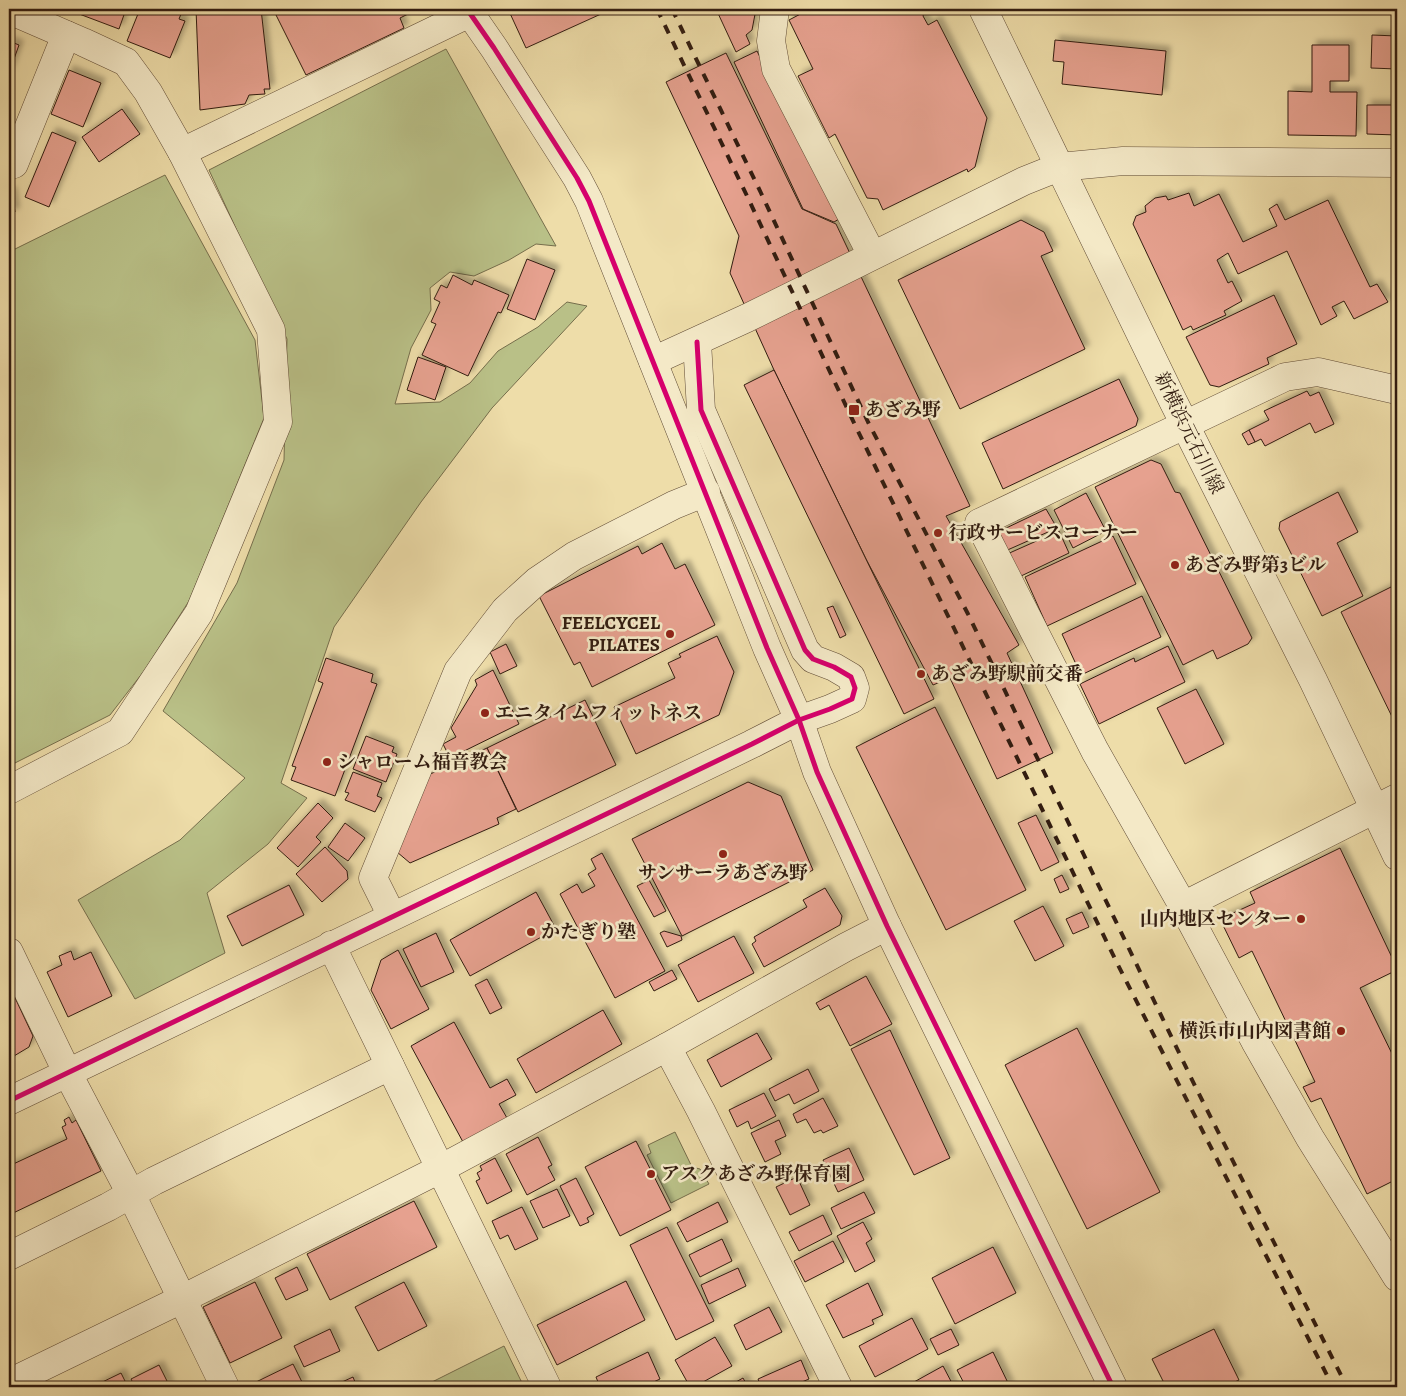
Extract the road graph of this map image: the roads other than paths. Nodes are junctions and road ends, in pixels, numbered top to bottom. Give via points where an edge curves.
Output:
1 (774, 9) edge
2 (983, 9) edge
3 (9, 10) edge
4 (469, 11) edge
5 (66, 35) junction
6 (182, 152) junction
7 (9, 162) edge
8 (1397, 162) edge
9 (1059, 166) junction
10 (872, 255) junction
11 (697, 342) junction
12 (653, 361) junction
13 (1397, 390) edge
14 (1185, 425) junction
15 (706, 492) junction
16 (798, 720) junction
17 (9, 790) edge
18 (1386, 804) edge
19 (1397, 856) edge
20 (1183, 906) junction
21 (392, 916) junction
22 (887, 926) junction
23 (331, 946) junction
24 (9, 952) edge
25 (667, 1048) junction
26 (390, 1066) junction
27 (67, 1072) junction
28 (9, 1100) edge
29 (440, 1169) junction
30 (131, 1194) junction
31 (9, 1256) edge
32 (1397, 1277) edge
33 (182, 1299) junction
34 (9, 1384) edge
35 (225, 1387) edge
36 (547, 1387) edge
37 (838, 1387) edge
38 (1113, 1387) edge

1 - 10 street via 771,41 776,70
2 - 9 street, 新横浜元石川線
3 - 5 street
4 - 6 street
4 - 12 street via 577,178
5 - 6 street via 126,62 148,92
5 - 7 street via 14,164
6 - 17 street via 271,330 278,422 199,613 120,732
8 - 9 street via 1123,161
9 - 10 street
9 - 14 street, 新横浜元石川線
10 - 11 street
11 - 12 street
11 - 16 street via 701,410 805,650 813,659 851,677 854,688 852,699
12 - 15 street
13 - 14 street via 1318,372 1285,377
14 - 18 street, 新横浜元石川線 via 1313,680
14 - 20 street via 979,523 1095,751
15 - 16 street
15 - 21 street via 574,556 537,581 480,640 458,672 373,878
16 - 21 street
16 - 22 street via 817,772
18 - 19 street, 新横浜元石川線
18 - 20 street
20 - 32 street via 1310,1138
21 - 23 street
22 - 25 street
22 - 38 street
23 - 26 street
23 - 27 street
24 - 27 street
25 - 29 street
25 - 37 street via 702,1111
26 - 29 street
26 - 30 street
27 - 28 street
27 - 30 street
29 - 33 street
29 - 36 street
30 - 31 street
30 - 33 street
33 - 34 street
33 - 35 street

